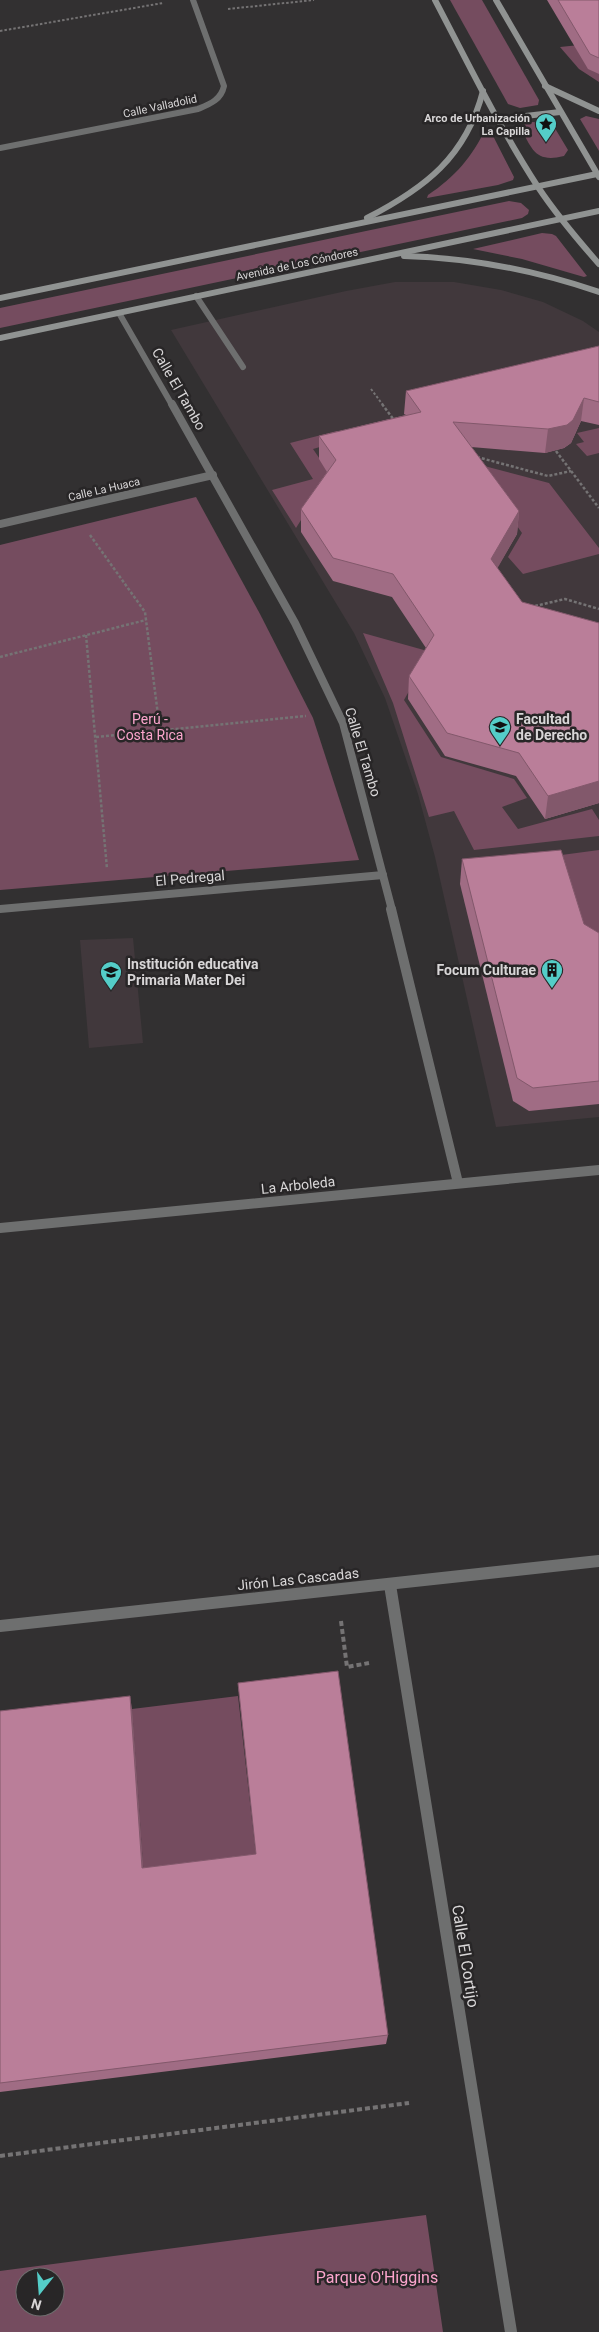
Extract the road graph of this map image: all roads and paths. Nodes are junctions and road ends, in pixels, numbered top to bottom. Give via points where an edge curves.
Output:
1 (193, 0) edge
2 (314, 0) edge
3 (435, 0) edge
4 (496, 0) edge
5 (171, 2) dead end
6 (198, 12) junction
7 (0, 31) edge
8 (544, 86) junction
9 (483, 91) junction
10 (599, 111) edge
11 (560, 112) junction
12 (499, 119) junction
13 (0, 148) edge
14 (598, 175) edge
15 (538, 186) junction
16 (599, 211) edge
17 (560, 219) junction
18 (351, 225) junction
19 (383, 256) junction
20 (599, 264) edge
21 (599, 292) edge
22 (196, 296) junction
23 (0, 298) edge
24 (118, 313) junction
25 (0, 338) edge
26 (243, 367) dead end
27 (371, 389) dead end
28 (396, 422) edge
29 (556, 452) edge
30 (473, 456) edge
31 (570, 471) junction
32 (213, 475) junction
33 (599, 508) edge
34 (0, 524) edge
35 (85, 529) dead end
36 (528, 608) edge
37 (599, 609) edge
38 (146, 620) junction
39 (86, 635) junction
40 (0, 658) edge
41 (309, 715) dead end
42 (160, 731) junction
43 (96, 737) junction
44 (383, 875) junction
45 (108, 878) dead end
46 (0, 909) edge
47 (599, 1170) edge
48 (458, 1183) junction
49 (0, 1228) edge
50 (599, 1561) edge
51 (390, 1585) junction
52 (338, 1590) junction
53 (0, 1626) edge
54 (402, 1659) junction
55 (410, 2103) dead end
56 (0, 2156) edge
57 (510, 2332) edge

1 - 6 street, Calle Valladolid
2 - 6 path
3 - 9 main road
4 - 8 main road
5 - 7 path
6 - 13 street, Calle Valladolid via 224,86 223,94 212,104
8 - 10 main road
8 - 11 main road
9 - 12 main road
9 - 18 main road via 480,111 472,130 445,166 404,198
11 - 12 main road
11 - 14 main road
12 - 15 main road
14 - 15 main road, Avenida de Los Cóndores
15 - 17 main road
15 - 18 main road, Avenida de Los Cóndores
16 - 17 main road, Avenida de Los Cóndores
17 - 19 main road, Avenida de Los Cóndores
17 - 20 main road
18 - 23 main road, Avenida de Los Cóndores
19 - 21 main road via 447,257 510,266
19 - 22 main road, Avenida de Los Cóndores
22 - 24 main road, Avenida de Los Cóndores
22 - 26 street
24 - 25 main road, Avenida de Los Cóndores
24 - 32 street, Calle El Tambo
27 - 28 path
29 - 31 path
30 - 31 path via 548,476
31 - 33 path
32 - 34 street, Calle La Huaca
32 - 44 street, Calle El Tambo via 296,623 343,723
35 - 38 path via 145,612
36 - 37 path via 566,599
38 - 39 path
38 - 42 path
39 - 40 path
39 - 43 path
41 - 42 path
42 - 43 path
43 - 45 path
44 - 46 street, El Pedregal
44 - 48 street, Calle El Tambo
47 - 48 street, La Arboleda
48 - 49 street, La Arboleda
50 - 51 street, Jirón Las Cascadas
51 - 52 street, Jirón Las Cascadas
51 - 54 street, Calle El Cortijo
52 - 53 street, Jirón Las Cascadas
52 - 54 path via 347,1667
54 - 57 street, Calle El Cortijo
55 - 56 path

